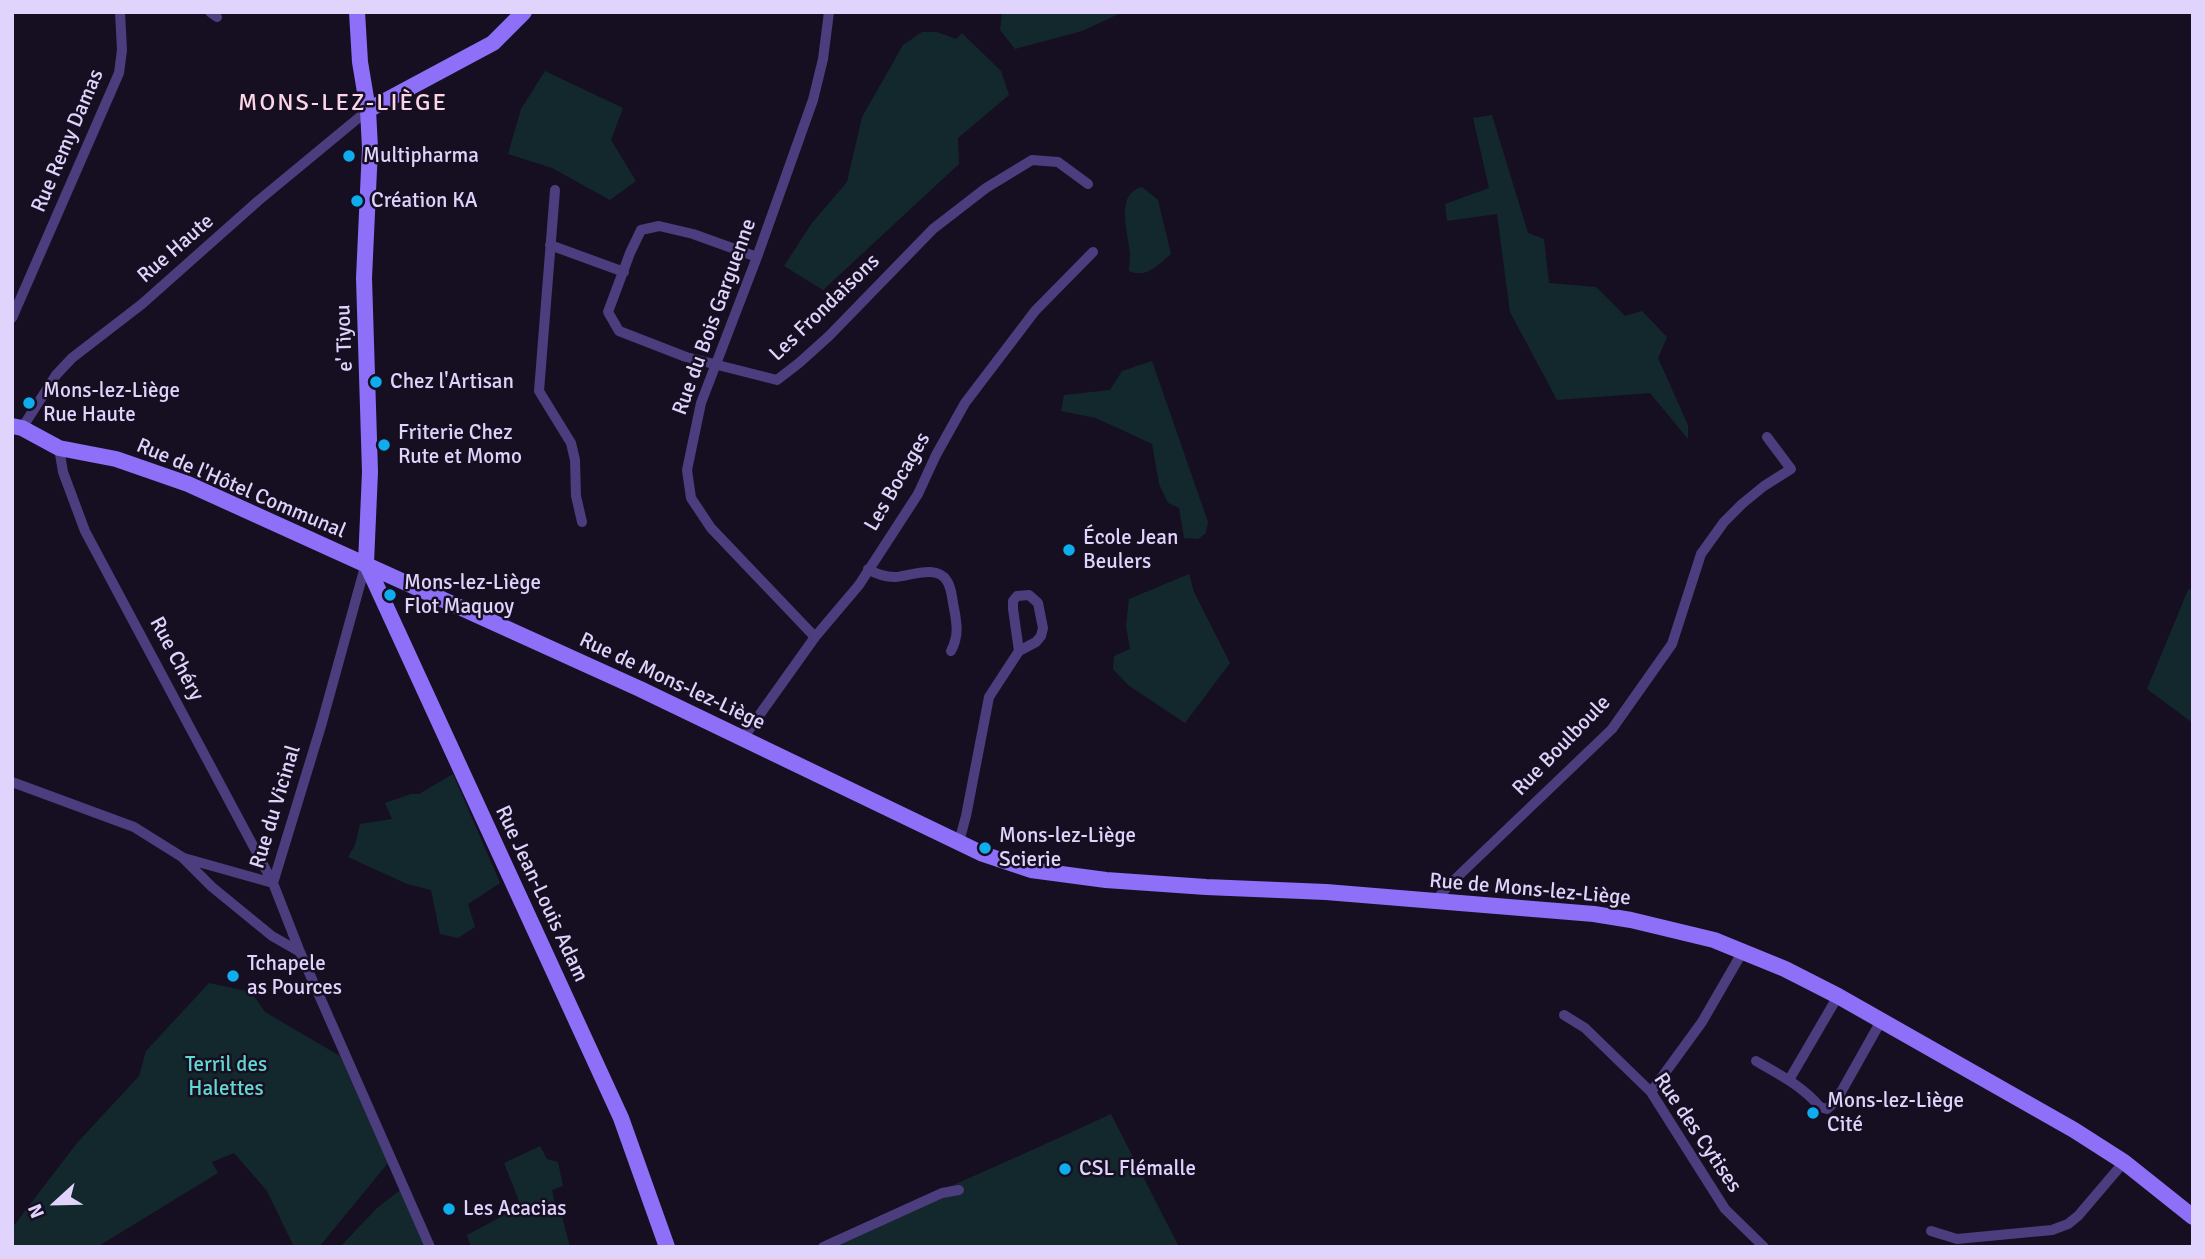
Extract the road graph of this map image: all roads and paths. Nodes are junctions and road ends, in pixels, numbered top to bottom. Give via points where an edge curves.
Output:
1 (120, 12) edge
2 (357, 12) edge
3 (524, 12) edge
4 (829, 12) edge
5 (368, 110) junction
6 (1088, 184) dead end
7 (555, 190) dead end
8 (550, 245) junction
9 (1093, 252) dead end
10 (757, 257) junction
11 (624, 272) junction
12 (12, 318) edge
13 (716, 366) junction
14 (17, 427) edge
15 (1767, 437) dead end
16 (59, 448) junction
17 (582, 522) dead end
18 (366, 564) junction
19 (868, 569) junction
20 (815, 637) junction
21 (1019, 650) junction
22 (951, 651) dead end
23 (743, 738) junction
24 (12, 782) edge
25 (959, 842) junction
26 (181, 857) junction
27 (273, 883) junction
28 (1434, 902) junction
29 (1743, 951) junction
30 (300, 952) junction
31 (1838, 996) junction
32 (1564, 1015) dead end
33 (1881, 1021) junction
34 (1756, 1061) dead end
35 (1789, 1080) junction
36 (1651, 1092) junction
37 (2124, 1162) junction
38 (959, 1190) dead end
39 (2193, 1217) edge
40 (1931, 1231) dead end
41 (430, 1247) edge
42 (667, 1247) edge
43 (823, 1247) edge
44 (1763, 1247) edge

1 - 12 street, Rue Remy Damas via 119,73
2 - 5 street, e' Tiyou
3 - 5 street via 493,43
4 - 10 street, Rue du Bois Garguenne via 813,100
5 - 14 street, Rue Haute via 142,304 72,358
5 - 18 street, e' Tiyou via 364,278 370,472
6 - 13 street, Les Frondaisons via 1058,162 1032,160 933,229 829,336 777,380
7 - 8 street
8 - 11 street
8 - 17 street via 539,391 571,443
9 - 19 street, Les Bocages via 1035,311 965,403 918,494
10 - 11 street, Les Frondaisons via 659,226 641,230
10 - 13 street, Rue du Bois Garguenne
11 - 13 street, Les Frondaisons via 608,312 619,331
13 - 20 street, Rue du Bois Garguenne via 701,403 687,470 691,498 711,528
14 - 16 street, Rue de l'Hôtel Communal
15 - 28 street, Rue Boulboule via 1791,469 1742,504 1701,554 1672,644 1612,729
16 - 18 street, Rue de l'Hôtel Communal via 116,459 188,485
16 - 27 street, Rue Chéry via 85,531
18 - 23 street, Rue de Mons-lez-Liège
18 - 27 street, Rue du Vicinal
18 - 42 street, Rue Jean-Louis Adam via 621,1118
19 - 20 street, Les Bocages
19 - 22 street via 895,577 936,573 946,579 957,628
20 - 23 street, Les Bocages
21 - 21 street via 1013,604 1017,596 1029,595 1038,603 1042,631 1036,642
21 - 25 street via 989,697
23 - 25 street, Rue de Mons-lez-Liège
24 - 26 street via 134,827
25 - 28 street, Rue de Mons-lez-Liège via 1031,870 1106,880
26 - 27 street
26 - 30 street via 272,936
27 - 30 street, Rue du Vicinal
28 - 29 street, Rue de Mons-lez-Liège via 1594,914 1702,937
29 - 31 street, Rue de Mons-lez-Liège
29 - 36 street via 1702,1022
30 - 41 street, Rue du Vicinal
31 - 33 street, Rue de Mons-lez-Liège
31 - 35 street
32 - 36 street, Rue des Cytises via 1585,1028
33 - 35 street via 1827,1109
33 - 37 street, Rue de Mons-lez-Liège
34 - 35 street
36 - 44 street, Rue des Cytises via 1725,1209
37 - 39 street, Rue de Mons-lez-Liège
37 - 40 street via 2078,1216 2052,1230 1957,1240
38 - 43 street via 942,1193

